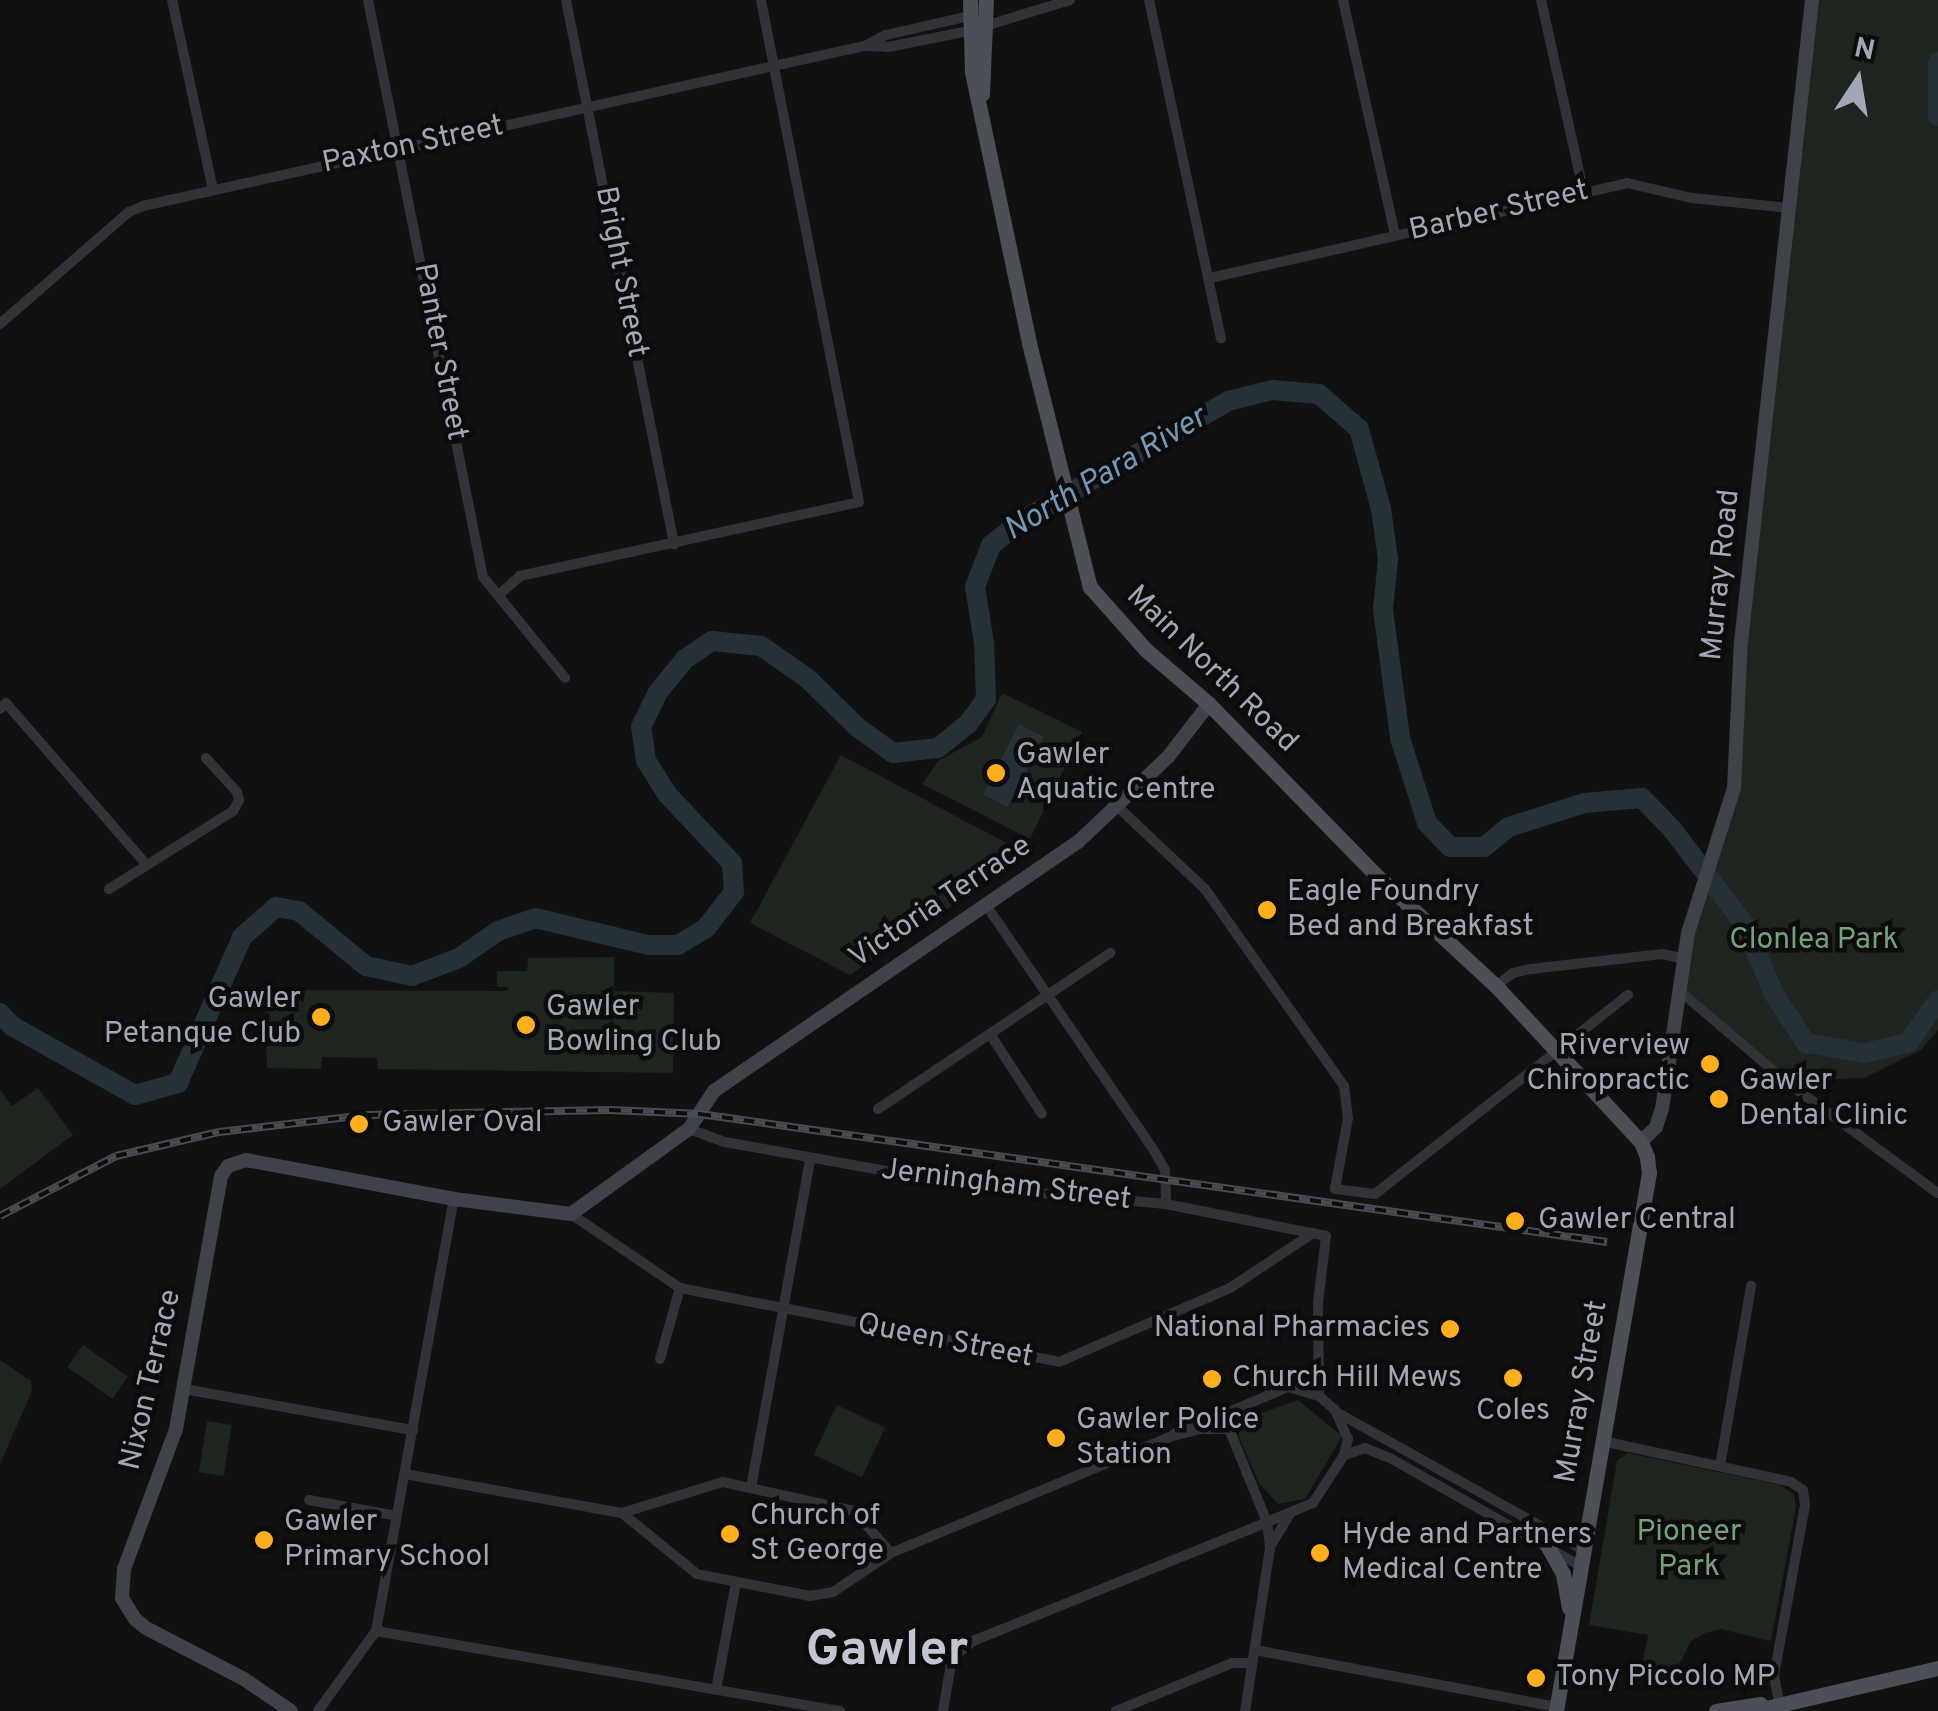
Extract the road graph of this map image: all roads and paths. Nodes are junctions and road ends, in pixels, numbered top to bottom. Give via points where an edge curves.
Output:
1 (172, 0) edge
2 (368, 0) edge
3 (566, 0) edge
4 (761, 0) edge
5 (1070, 0) edge
6 (1149, 0) edge
7 (1343, 0) edge
8 (1541, 0) edge
9 (1812, 0) edge
10 (977, 12) edge
11 (774, 66) junction
12 (588, 108) junction
13 (399, 149) junction
14 (213, 190) junction
15 (1584, 194) junction
16 (1789, 208) junction
17 (1395, 235) junction
18 (1210, 278) junction
19 (0, 324) edge
20 (1221, 338) dead end
21 (674, 544) junction
22 (500, 594) junction
23 (565, 678) dead end
24 (2, 703) edge
25 (1209, 704) junction
26 (206, 758) dead end
27 (1119, 808) junction
28 (144, 863) junction
29 (109, 888) dead end
30 (986, 905) junction
31 (1110, 953) dead end
32 (1685, 958) junction
33 (1496, 986) junction
34 (1681, 992) junction
35 (1628, 994) dead end
36 (1049, 996) junction
37 (990, 1034) junction
38 (1557, 1050) junction
39 (878, 1109) dead end
40 (1042, 1114) dead end
41 (689, 1128) junction
42 (1640, 1142) junction
43 (810, 1159) junction
44 (1938, 1193) edge
45 (454, 1199) junction
46 (1166, 1204) junction
47 (571, 1214) junction
48 (1314, 1233) junction
49 (1751, 1286) dead end
50 (680, 1288) junction
51 (784, 1311) junction
52 (660, 1359) dead end
53 (184, 1389) junction
54 (1318, 1396) junction
55 (1335, 1410) junction
56 (1231, 1411) junction
57 (413, 1430) junction
58 (1230, 1430) junction
59 (1169, 1438) junction
60 (1602, 1442) junction
61 (1344, 1455) junction
62 (1720, 1466) junction
63 (406, 1474) junction
64 (751, 1488) junction
65 (1254, 1495) junction
66 (308, 1500) dead end
67 (622, 1513) junction
68 (1289, 1515) junction
69 (397, 1516) junction
70 (1267, 1522) junction
71 (1588, 1522) junction
72 (1230, 1534) junction
73 (1554, 1541) junction
74 (1270, 1548) junction
75 (891, 1553) junction
76 (1582, 1558) junction
77 (736, 1582) junction
78 (1571, 1620) junction
79 (376, 1631) junction
80 (1255, 1650) junction
81 (1252, 1663) junction
82 (1938, 1668) edge
83 (716, 1690) junction
84 (1779, 1702) junction
85 (1557, 1710) edge
86 (291, 1711) edge
87 (318, 1711) edge
88 (840, 1711) edge
89 (943, 1711) edge
90 (1116, 1711) edge
91 (1245, 1711) edge
92 (1716, 1711) edge
93 (1753, 1711) edge

1 - 14 street
2 - 13 street, Panter Street
3 - 12 street, Bright Street
4 - 11 street
5 - 10 street, Paxton Street via 1016,14
6 - 18 street
7 - 17 street
8 - 15 street
9 - 16 street, Murray Road
10 - 11 street, Paxton Street via 888,47
10 - 25 main road, Main North Road via 972,72 1090,586 1114,619
11 - 12 street, Paxton Street
11 - 21 street via 859,502
12 - 13 street, Paxton Street
12 - 21 street, Bright Street
13 - 14 street, Paxton Street
13 - 22 street, Panter Street via 483,576
14 - 19 street, Paxton Street via 129,212
15 - 16 street, Barber Street via 1642,183 1692,198
15 - 17 street, Barber Street
16 - 32 street, Murray Road via 1741,642 1736,772
17 - 18 street, Barber Street
18 - 20 street
21 - 22 street via 520,576
22 - 23 street, Panter Street
24 - 28 street
25 - 27 street, Victoria Terrace
25 - 33 main road, Main North Road via 1376,876
26 - 28 street via 236,792 233,811
27 - 30 street, Victoria Terrace
27 - 38 street via 1206,889 1344,1086 1348,1118 1335,1189 1375,1194
28 - 29 street
30 - 36 street
30 - 41 street, Victoria Terrace via 714,1091
31 - 36 street
32 - 33 street via 1662,954 1531,968
32 - 34 street, Murray Road
33 - 38 main road, Main North Road
34 - 42 street, Murray Road via 1662,1109
34 - 44 street via 1788,1083
35 - 38 street
36 - 37 street
36 - 46 street via 1158,1157 1167,1178
37 - 39 street
37 - 40 street
38 - 42 main road, Main North Road
41 - 43 street, Jerningham Street
41 - 47 street, Victoria Terrace
42 - 60 main road, Murray Street via 1648,1172
43 - 46 street, Jerningham Street via 980,1188
43 - 51 street
45 - 47 street
45 - 53 street, Nixon Terrace via 246,1160 232,1163 221,1176
45 - 57 street
46 - 48 street, Jerningham Street
47 - 50 street, Queen Street
48 - 51 street, Queen Street via 1230,1288 1058,1362
48 - 54 street, Jerningham Street via 1326,1236
49 - 62 street
50 - 51 street, Queen Street
50 - 52 street
51 - 64 street
53 - 57 street
53 - 86 street, Nixon Terrace via 168,1459 124,1569 122,1598 134,1620
54 - 55 street
54 - 56 street via 1288,1387
55 - 61 street via 1347,1433
55 - 73 street
56 - 58 street
56 - 59 street via 1190,1421
57 - 63 street
58 - 59 street
58 - 65 street
59 - 75 street
60 - 62 street
60 - 71 main road, Murray Street
61 - 68 street via 1320,1496
61 - 73 street via 1365,1448 1390,1458
62 - 84 street via 1796,1483 1805,1495 1774,1676
63 - 67 street
63 - 69 street
64 - 67 street via 712,1482
64 - 75 street via 854,1511
65 - 70 street
65 - 72 street via 1256,1514
66 - 69 street
67 - 77 street via 697,1574
68 - 70 street
68 - 74 street
69 - 79 street
70 - 72 street
70 - 74 street
71 - 73 street via 1580,1533
71 - 76 main road, Murray Street
72 - 89 street via 973,1641 952,1658
73 - 76 street
73 - 78 main road
74 - 80 street
75 - 77 street via 823,1595
76 - 78 main road, Murray Street
77 - 83 street
78 - 85 main road, Murray Street
79 - 83 street
79 - 87 street
80 - 81 street
80 - 85 street
81 - 90 street via 1232,1664
81 - 91 street
82 - 84 main road
83 - 88 street
84 - 92 main road
84 - 93 main road

